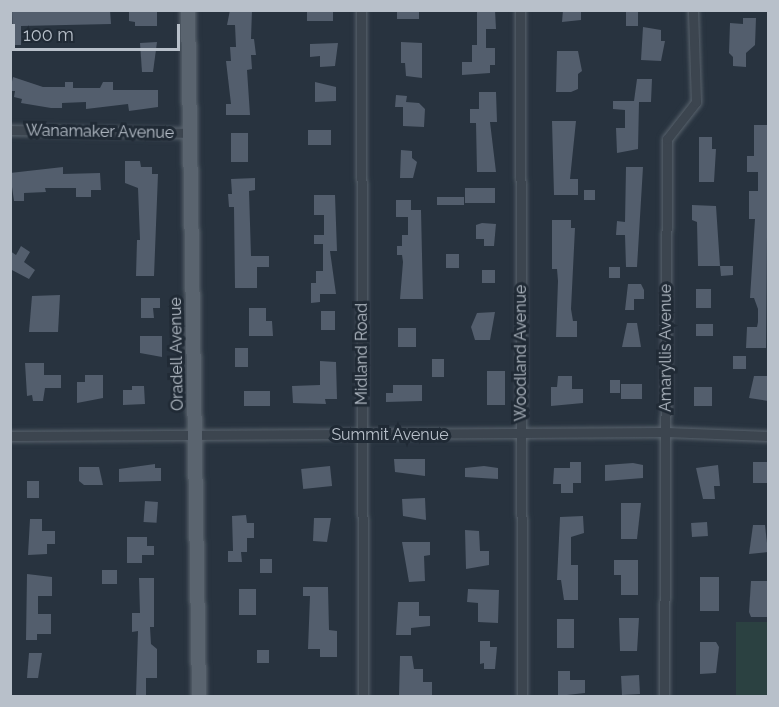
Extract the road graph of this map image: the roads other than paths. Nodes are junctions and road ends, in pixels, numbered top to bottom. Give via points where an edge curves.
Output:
1 (188, 10) edge
2 (361, 10) edge
3 (520, 10) edge
4 (693, 10) edge
5 (10, 130) edge
6 (190, 134) junction
7 (666, 432) junction
8 (195, 433) junction
9 (522, 435) junction
10 (10, 436) edge
11 (362, 436) junction
12 (768, 436) edge
13 (200, 696) edge
14 (363, 696) edge
15 (522, 696) edge
16 (664, 696) edge

1 - 6 main road, Oradell Avenue
2 - 11 street, Midland Road
3 - 9 street, Woodland Avenue
4 - 7 street, Amaryllis Avenue via 696,102 667,139
5 - 6 street, Wanamaker Avenue
6 - 8 main road, Oradell Avenue
7 - 9 street, Summit Avenue
7 - 12 street, Summit Avenue
7 - 16 street, Amaryllis Avenue
8 - 10 street, Summit Avenue
8 - 11 street, Summit Avenue
8 - 13 main road, Oradell Avenue
9 - 11 street, Summit Avenue
9 - 15 street, Woodland Avenue
11 - 14 street, Midland Road

